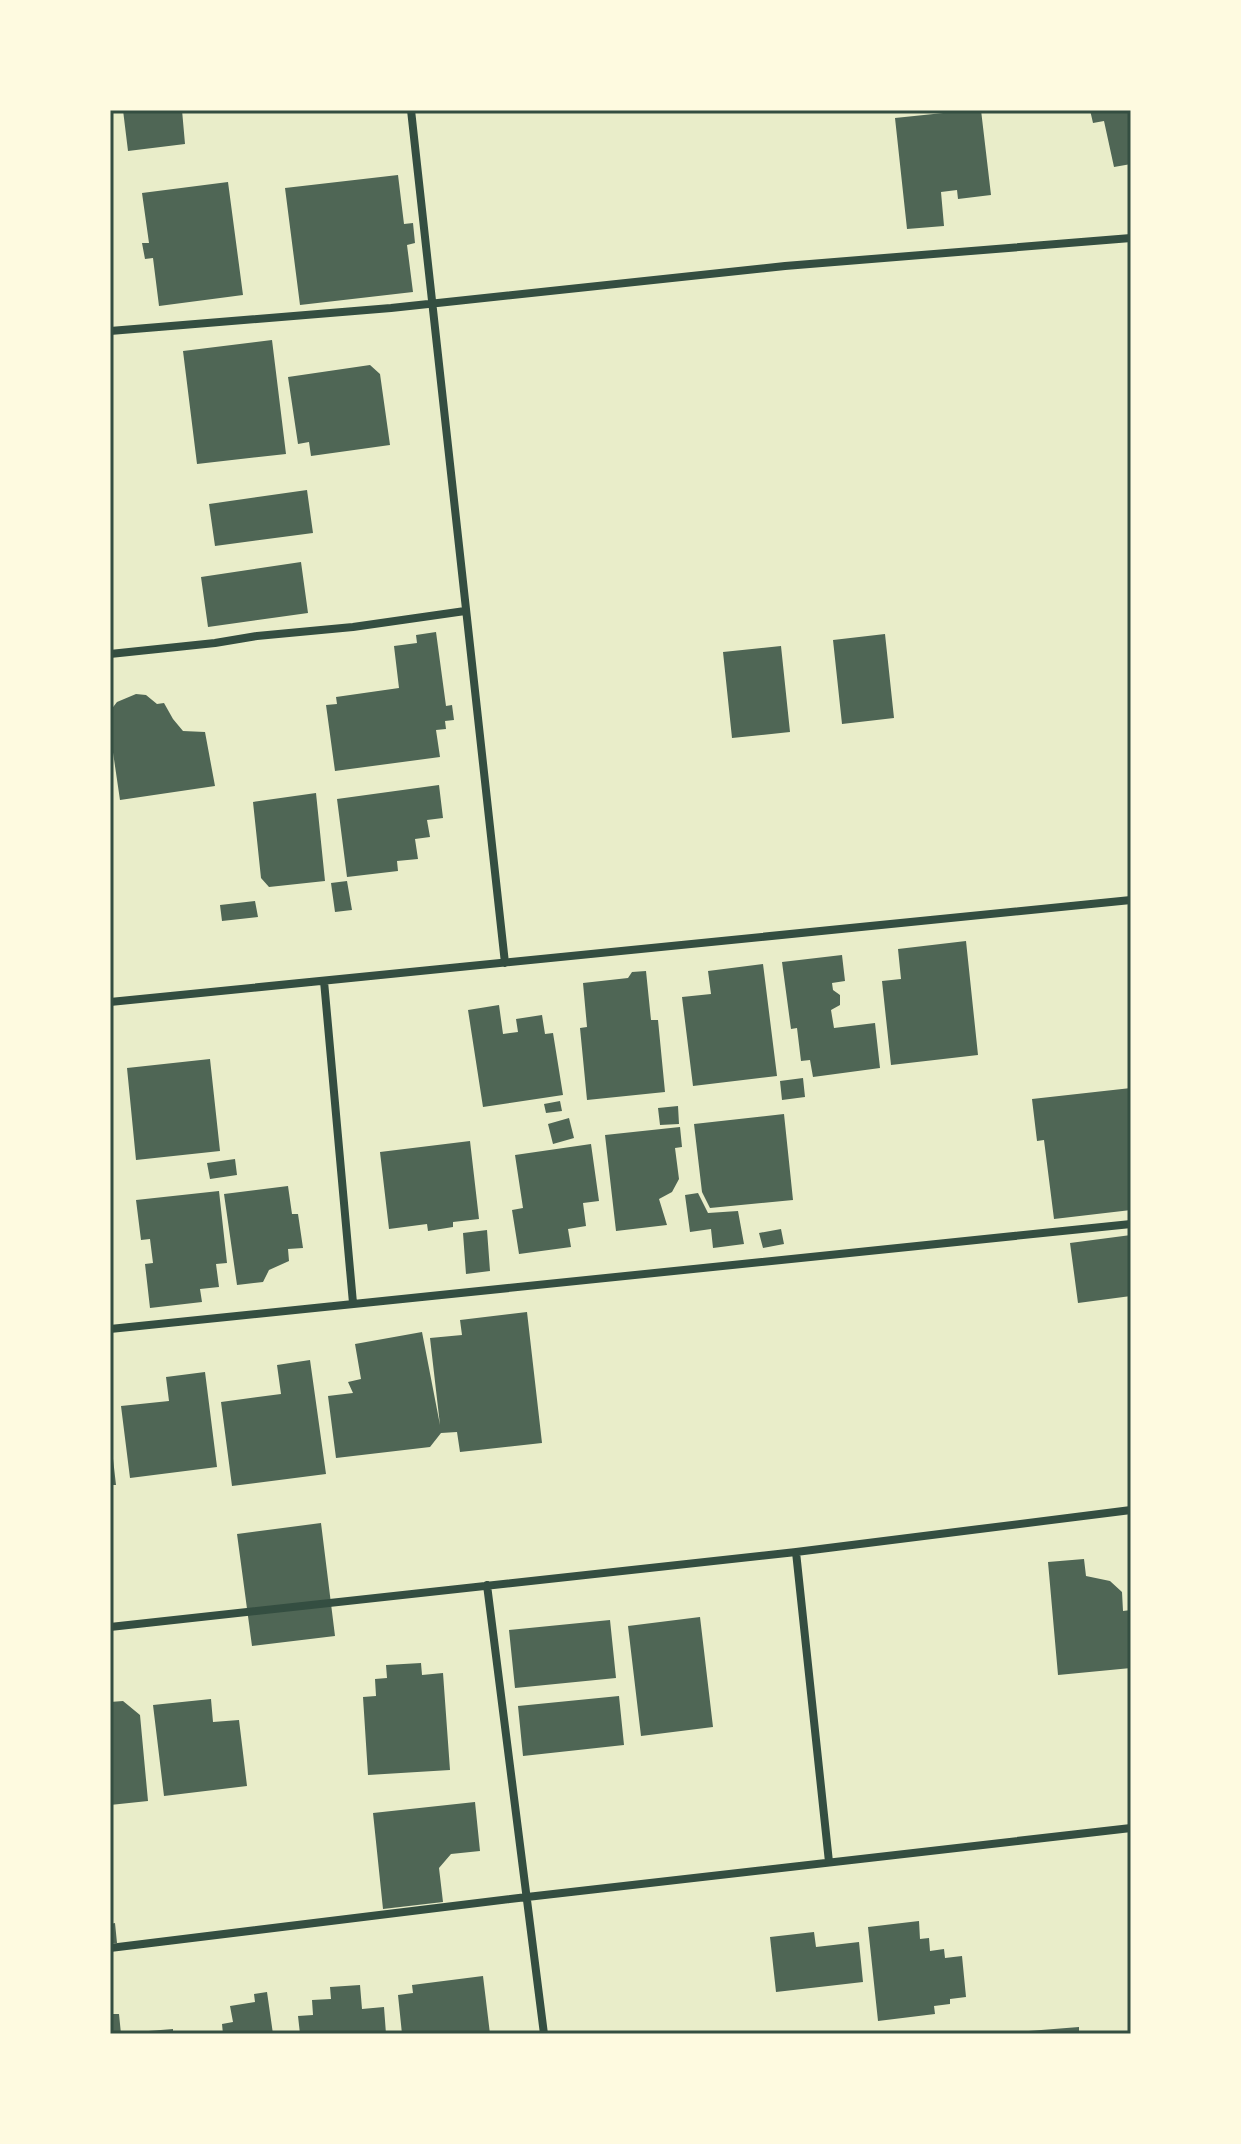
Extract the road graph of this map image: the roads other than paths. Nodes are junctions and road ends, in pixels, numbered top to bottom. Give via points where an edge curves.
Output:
1 (411, 110) edge
2 (1131, 238) edge
3 (433, 304) junction
4 (110, 331) edge
5 (465, 611) junction
6 (110, 654) edge
7 (1131, 900) edge
8 (505, 963) junction
9 (324, 981) junction
10 (110, 1002) edge
11 (1131, 1224) edge
12 (353, 1303) junction
13 (110, 1329) edge
14 (1131, 1510) edge
15 (796, 1552) junction
16 (487, 1585) junction
17 (110, 1627) edge
18 (1131, 1828) edge
19 (829, 1862) junction
20 (527, 1897) junction
21 (110, 1948) edge
22 (544, 2034) edge

1 - 3 street
2 - 3 street via 785,266
3 - 4 street
3 - 5 street
5 - 6 street
5 - 8 street
7 - 8 street
8 - 9 street
9 - 10 street
9 - 12 street
11 - 12 street
12 - 13 street
14 - 15 street
15 - 16 street
15 - 19 street
16 - 17 street
16 - 20 street
18 - 19 street
19 - 20 street
20 - 21 street
20 - 22 street

